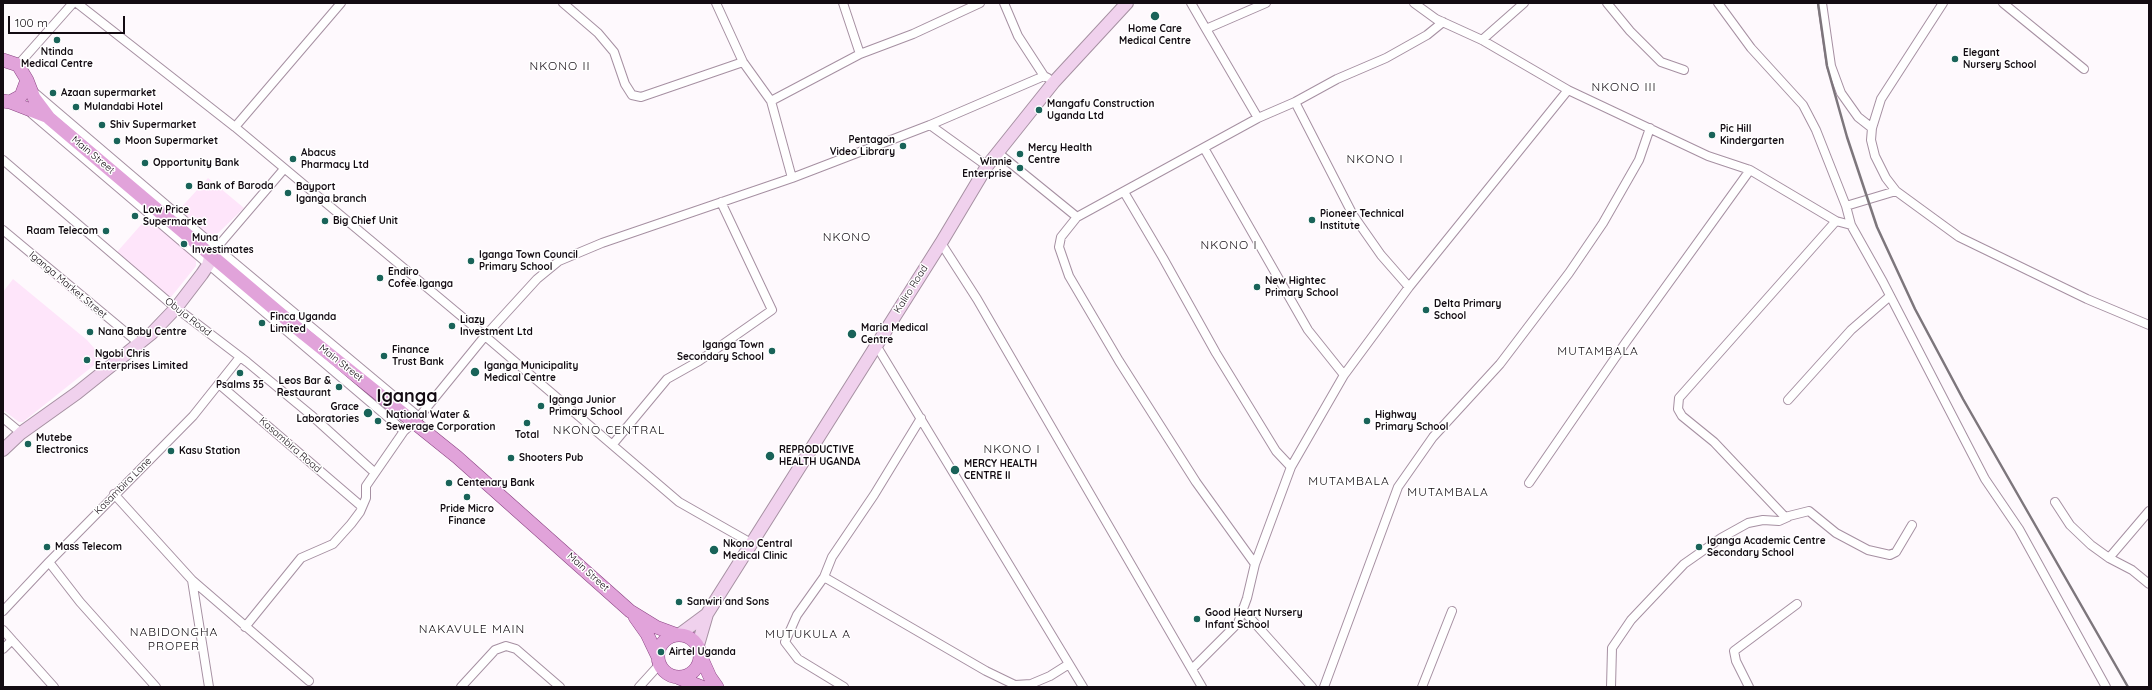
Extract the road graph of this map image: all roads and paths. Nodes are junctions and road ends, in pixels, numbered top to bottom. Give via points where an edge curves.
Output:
1 (73, 3) edge
2 (77, 3) edge
3 (341, 3) edge
4 (563, 3) edge
5 (716, 3) edge
6 (843, 3) edge
7 (980, 3) edge
8 (1004, 3) edge
9 (1127, 3) edge
10 (1191, 3) edge
11 (1266, 3) edge
12 (1414, 3) edge
13 (1524, 3) edge
14 (1607, 3) edge
15 (1718, 3) edge
16 (1822, 3) edge
17 (1943, 3) edge
18 (2003, 3) edge
19 (1443, 22) junction
20 (1206, 29) junction
21 (1482, 40) junction
22 (860, 54) junction
23 (3, 60) edge
24 (743, 62) junction
25 (18, 65) junction
26 (2084, 69) dead end
27 (1684, 70) dead end
28 (1049, 79) junction
29 (28, 84) junction
30 (1568, 90) junction
31 (771, 101) junction
32 (1295, 102) junction
33 (12, 103) edge
34 (49, 118) junction
35 (1258, 118) junction
36 (930, 125) junction
37 (235, 127) junction
38 (1650, 128) junction
39 (1872, 128) junction
40 (1204, 148) junction
41 (997, 152) junction
42 (3, 160) edge
43 (987, 166) junction
44 (284, 169) junction
45 (1750, 170) junction
46 (792, 178) junction
47 (1896, 191) junction
48 (1124, 192) junction
49 (721, 202) junction
50 (1846, 206) junction
51 (1077, 217) junction
52 (1836, 221) junction
53 (1851, 225) junction
54 (3, 230) edge
55 (941, 243) junction
56 (209, 257) junction
57 (1409, 287) junction
58 (1890, 296) junction
59 (174, 306) junction
60 (2149, 325) edge
61 (485, 336) junction
62 (135, 340) junction
63 (876, 345) junction
64 (240, 357) junction
65 (1344, 375) junction
66 (220, 385) junction
67 (1788, 400) dead end
68 (3, 418) edge
69 (921, 418) junction
70 (416, 419) junction
71 (19, 431) junction
72 (404, 431) junction
73 (3, 441) edge
74 (613, 444) junction
75 (3, 450) edge
76 (1291, 467) junction
77 (374, 472) junction
78 (1529, 482) dead end
79 (114, 494) junction
80 (2055, 502) dead end
81 (361, 506) junction
82 (2149, 512) edge
83 (1788, 517) junction
84 (1912, 525) dead end
85 (751, 543) junction
86 (2109, 558) junction
87 (49, 562) junction
88 (1255, 564) junction
89 (824, 577) junction
90 (192, 580) junction
91 (2149, 584) edge
92 (1797, 604) dead end
93 (1243, 610) junction
94 (3, 611) edge
95 (630, 611) junction
96 (1452, 611) dead end
97 (706, 614) junction
98 (245, 627) junction
99 (3, 630) edge
100 (677, 634) junction
101 (12, 640) junction
102 (3, 649) edge
103 (700, 651) junction
104 (659, 661) junction
105 (1069, 664) junction
106 (1193, 668) junction
107 (679, 678) junction
108 (309, 681) dead end
109 (54, 687) edge
110 (156, 687) edge
111 (209, 687) edge
112 (461, 687) edge
113 (560, 687) edge
114 (639, 687) edge
115 (702, 687) edge
116 (717, 687) edge
117 (844, 687) edge
118 (1083, 687) edge
119 (1202, 687) edge
120 (1312, 687) edge
121 (1324, 687) edge
122 (1422, 687) edge
123 (1611, 687) edge
124 (1749, 687) edge
125 (2106, 687) edge

1 - 25 street
2 - 37 street
3 - 37 street
4 - 24 street via 598,33 614,52 625,84 632,95 641,97
5 - 24 street
6 - 22 street
7 - 22 street via 914,34
8 - 28 street via 1018,36
9 - 28 main road, Kaliro Road
10 - 20 street
11 - 20 street
12 - 19 street
13 - 21 street
14 - 27 street via 1661,62
15 - 50 street via 1751,48 1802,105 1816,130
16 - 39 street via 1831,66 1841,93 1858,117
17 - 39 street via 1881,99
18 - 26 street
19 - 21 street
19 - 32 street via 1427,35 1386,58 1337,79
20 - 35 street
21 - 30 street
22 - 31 street
23 - 25 main road
24 - 31 street
25 - 29 main road, Main Street
28 - 36 street
28 - 41 main road, Kaliro Road
29 - 33 main road via 21,96
29 - 34 main road, Main Street via 34,98
29 - 56 street, Main Street
30 - 38 street
30 - 57 street
31 - 46 street
32 - 35 street
32 - 57 street via 1353,215 1381,255
33 - 34 main road, Main Street
33 - 56 street, Main Street
34 - 56 main road, Main Street
35 - 40 street
36 - 43 street
36 - 46 street
37 - 44 street
38 - 45 street via 1708,156
38 - 121 street via 1639,160 1603,223 1569,273 1500,364 1433,437 1398,487
39 - 47 street via 1871,140 1875,156
40 - 48 street
40 - 65 street via 1308,330
41 - 43 main road, Kaliro Road
41 - 51 street
42 - 59 street, Obuja Road
43 - 55 main road, Kaliro Road
44 - 56 street
44 - 61 street
45 - 52 street
45 - 78 street
46 - 49 street
47 - 50 street
47 - 60 street via 1959,237 2086,299
48 - 51 street
48 - 76 street via 1276,452
49 - 61 street via 602,243 560,261 538,279
49 - 74 street via 772,310 667,379
50 - 53 street
51 - 88 street via 1061,237 1059,247 1069,276 1196,482
52 - 53 street
52 - 83 street via 1677,403 1682,416 1714,442 1785,517
53 - 58 street
54 - 62 street, Iganga Market Street
55 - 63 main road, Kaliro Road
55 - 106 street via 977,299
56 - 59 main road
56 - 70 main road, Main Street via 304,334
56 - 72 street, Main Street
57 - 65 street
58 - 67 street via 1851,330
58 - 125 street via 1985,479 2019,529
59 - 62 main road
59 - 64 street, Obuja Road
59 - 71 main road via 138,344 68,400
61 - 70 street
61 - 74 street
62 - 71 main road
63 - 69 street
63 - 85 main road, Kaliro Road
64 - 66 street, Kasambira Lane
64 - 77 street, Obuja Road via 311,415
65 - 76 street
66 - 79 street, Kasambira Lane via 193,416
66 - 81 street, Kasambira Road
68 - 71 street
69 - 89 street via 874,496 832,557
69 - 105 street
70 - 72 street
70 - 95 main road, Main Street
71 - 73 main road
71 - 75 main road
72 - 77 street
74 - 85 street via 679,502
76 - 88 street
77 - 81 street via 366,486 366,498
79 - 87 street, Kasambira Lane
79 - 90 street
80 - 86 street via 2070,525
81 - 98 street via 360,512 333,544 302,558
82 - 86 street
83 - 84 street via 1809,511 1836,533 1868,550 1890,555 1896,552
83 - 123 street via 1779,521 1763,520 1748,523 1684,564 1631,620 1612,648
85 - 97 main road, Kaliro Road
86 - 91 street via 2132,570
87 - 94 street, Kasambira Lane
87 - 110 street via 80,602
88 - 93 street
89 - 105 street via 986,671 1015,685 1031,684
89 - 117 street via 796,615 785,642 798,659
90 - 98 street
90 - 111 street
92 - 124 street via 1734,651
93 - 106 street via 1238,623
93 - 120 street
95 - 100 main road via 656,627
95 - 104 main road via 648,634
96 - 122 street
97 - 100 main road, Kaliro Road
97 - 103 main road, Kaliro Road
98 - 108 street
99 - 101 street
100 - 103 main road via 689,638
100 - 104 main road via 663,644
101 - 102 street
101 - 109 street
103 - 107 main road via 692,671
103 - 116 main road via 710,677
104 - 107 main road via 668,674
104 - 114 street
105 - 118 street
106 - 119 street
107 - 115 main road
112 - 113 street via 495,650 506,646 516,650

